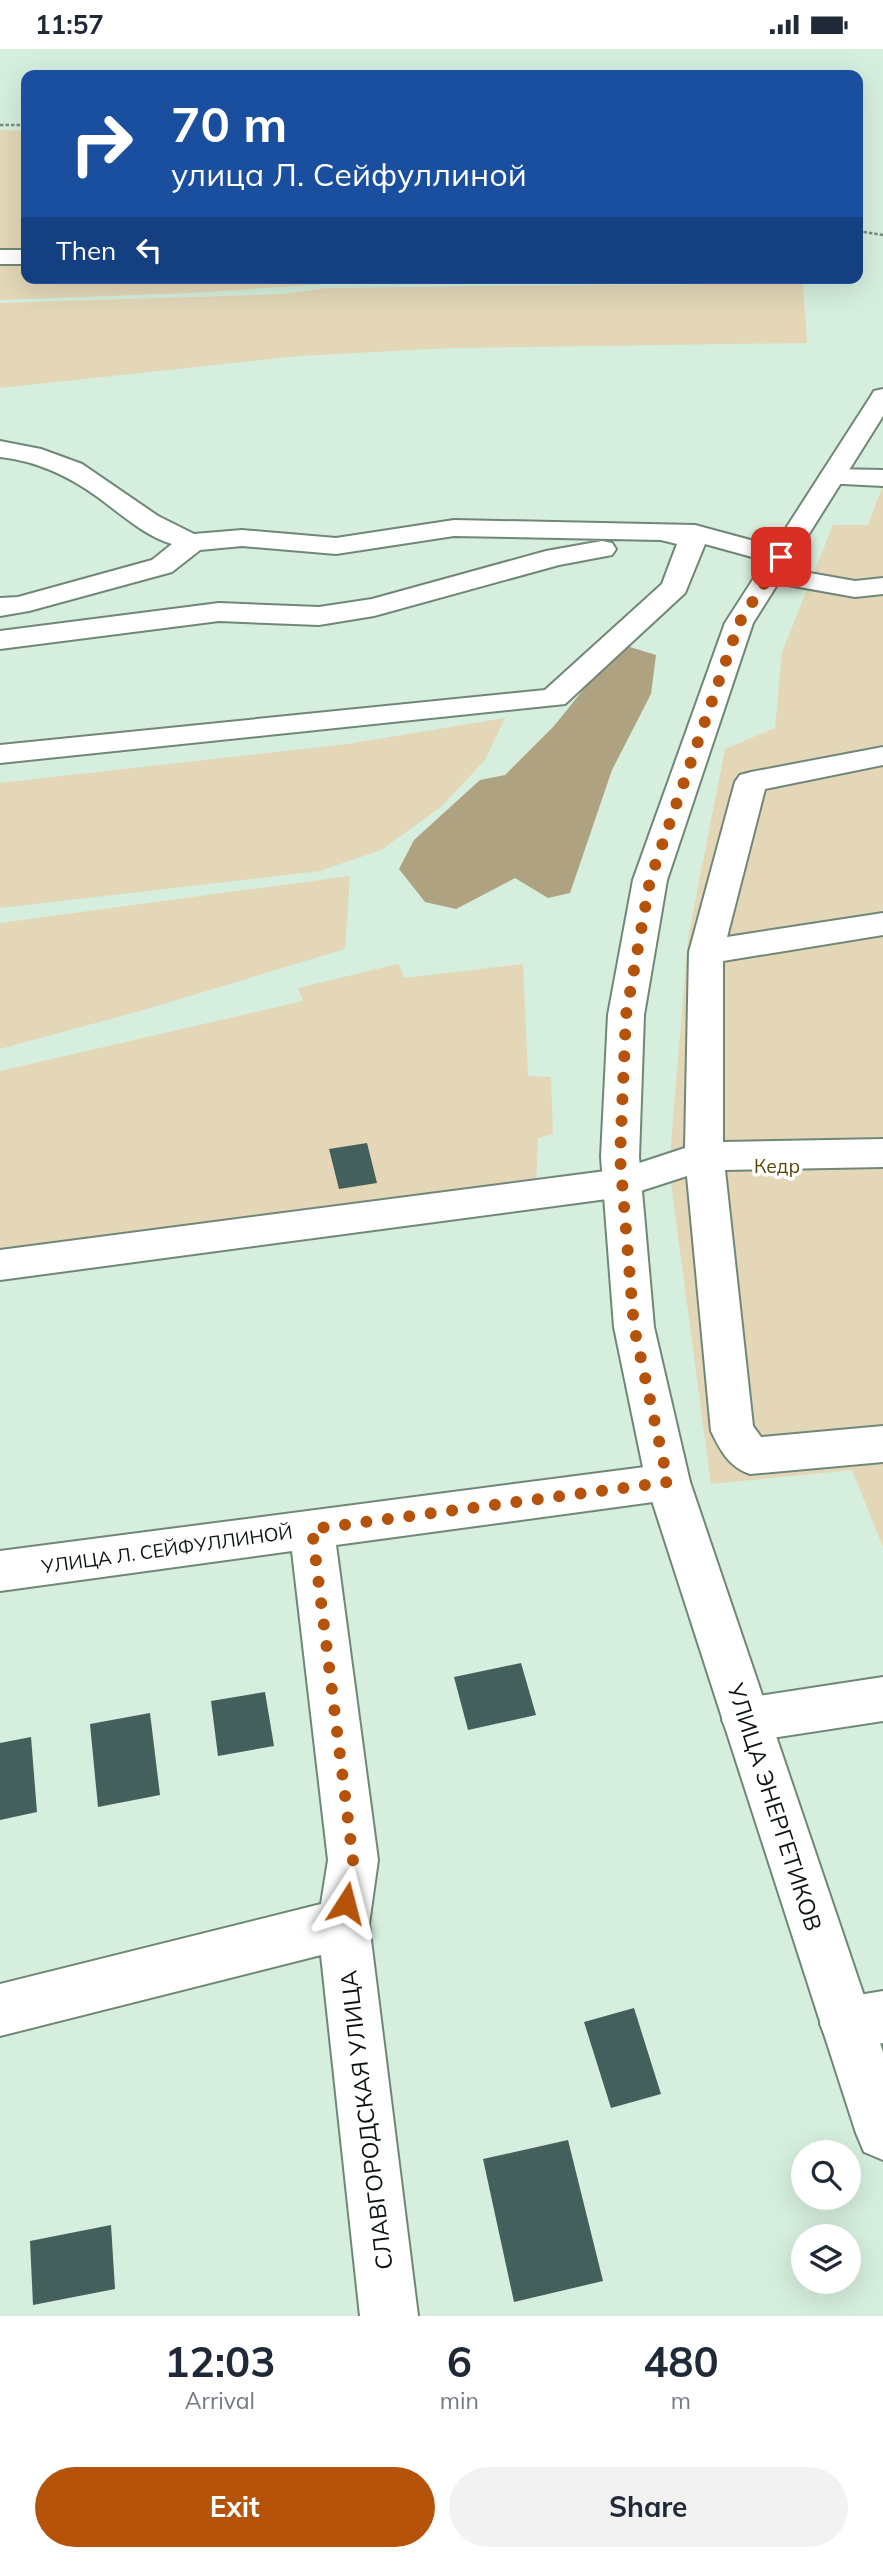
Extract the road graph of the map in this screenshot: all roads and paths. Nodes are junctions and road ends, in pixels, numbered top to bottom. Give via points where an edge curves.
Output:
1 (0, 125) edge
2 (21, 125) edge
3 (863, 232) edge
4 (883, 235) edge
5 (0, 257) edge
6 (21, 257) edge
7 (883, 396) edge
8 (0, 449) edge
9 (832, 477) junction
10 (883, 478) edge
11 (695, 533) junction
12 (192, 542) junction
13 (776, 566) junction
14 (883, 586) edge
15 (0, 607) edge
16 (0, 640) edge
17 (0, 754) edge
18 (883, 756) edge
19 (883, 924) edge
20 (706, 952) junction
21 (883, 1153) edge
22 (704, 1156) junction
23 (622, 1183) junction
24 (0, 1265) edge
25 (883, 1444) edge
26 (668, 1482) junction
27 (312, 1529) junction
28 (0, 1571) edge
29 (883, 1699) edge
30 (746, 1720) junction
31 (343, 1924) junction
32 (0, 2010) edge
33 (865, 2020) edge
34 (883, 2133) edge
35 (389, 2316) edge

1 - 2 path
3 - 4 path
5 - 6 main road
7 - 9 main road, УЛИЦА ЭНЕРГЕТИКОВ
8 - 12 main road via 25,451 82,475 168,536
9 - 10 main road
9 - 13 main road, УЛИЦА ЭНЕРГЕТИКОВ
11 - 12 main road via 454,527 336,547 242,538
11 - 13 main road
11 - 16 main road via 556,557 374,607 320,616 219,612
11 - 17 main road via 675,587 554,698
12 - 15 main road via 162,566
13 - 14 main road via 855,589
13 - 23 main road, УЛИЦА ЭНЕРГЕТИКОВ via 739,623 650,880 626,1015
18 - 20 main road via 751,782
19 - 20 main road
20 - 22 main road
21 - 22 main road
22 - 23 main road
22 - 25 main road via 732,1431 750,1456
23 - 24 main road
23 - 26 main road, УЛИЦА ЭНЕРГЕТИКОВ via 634,1327
26 - 27 main road, УЛИЦА Л. СЕЙФУЛЛИНОЙ
26 - 30 main road, УЛИЦА ЭНЕРГЕТИКОВ
27 - 28 main road, УЛИЦА Л. СЕЙФУЛЛИНОЙ
27 - 31 main road, СЛАВГОРОДСКАЯ УЛИЦА via 353,1860
29 - 30 main road
30 - 33 main road, УЛИЦА ЭНЕРГЕТИКОВ
31 - 32 main road
31 - 35 main road, СЛАВГОРОДСКАЯ УЛИЦА
33 - 34 main road, УЛИЦА ЭНЕРГЕТИКОВ

